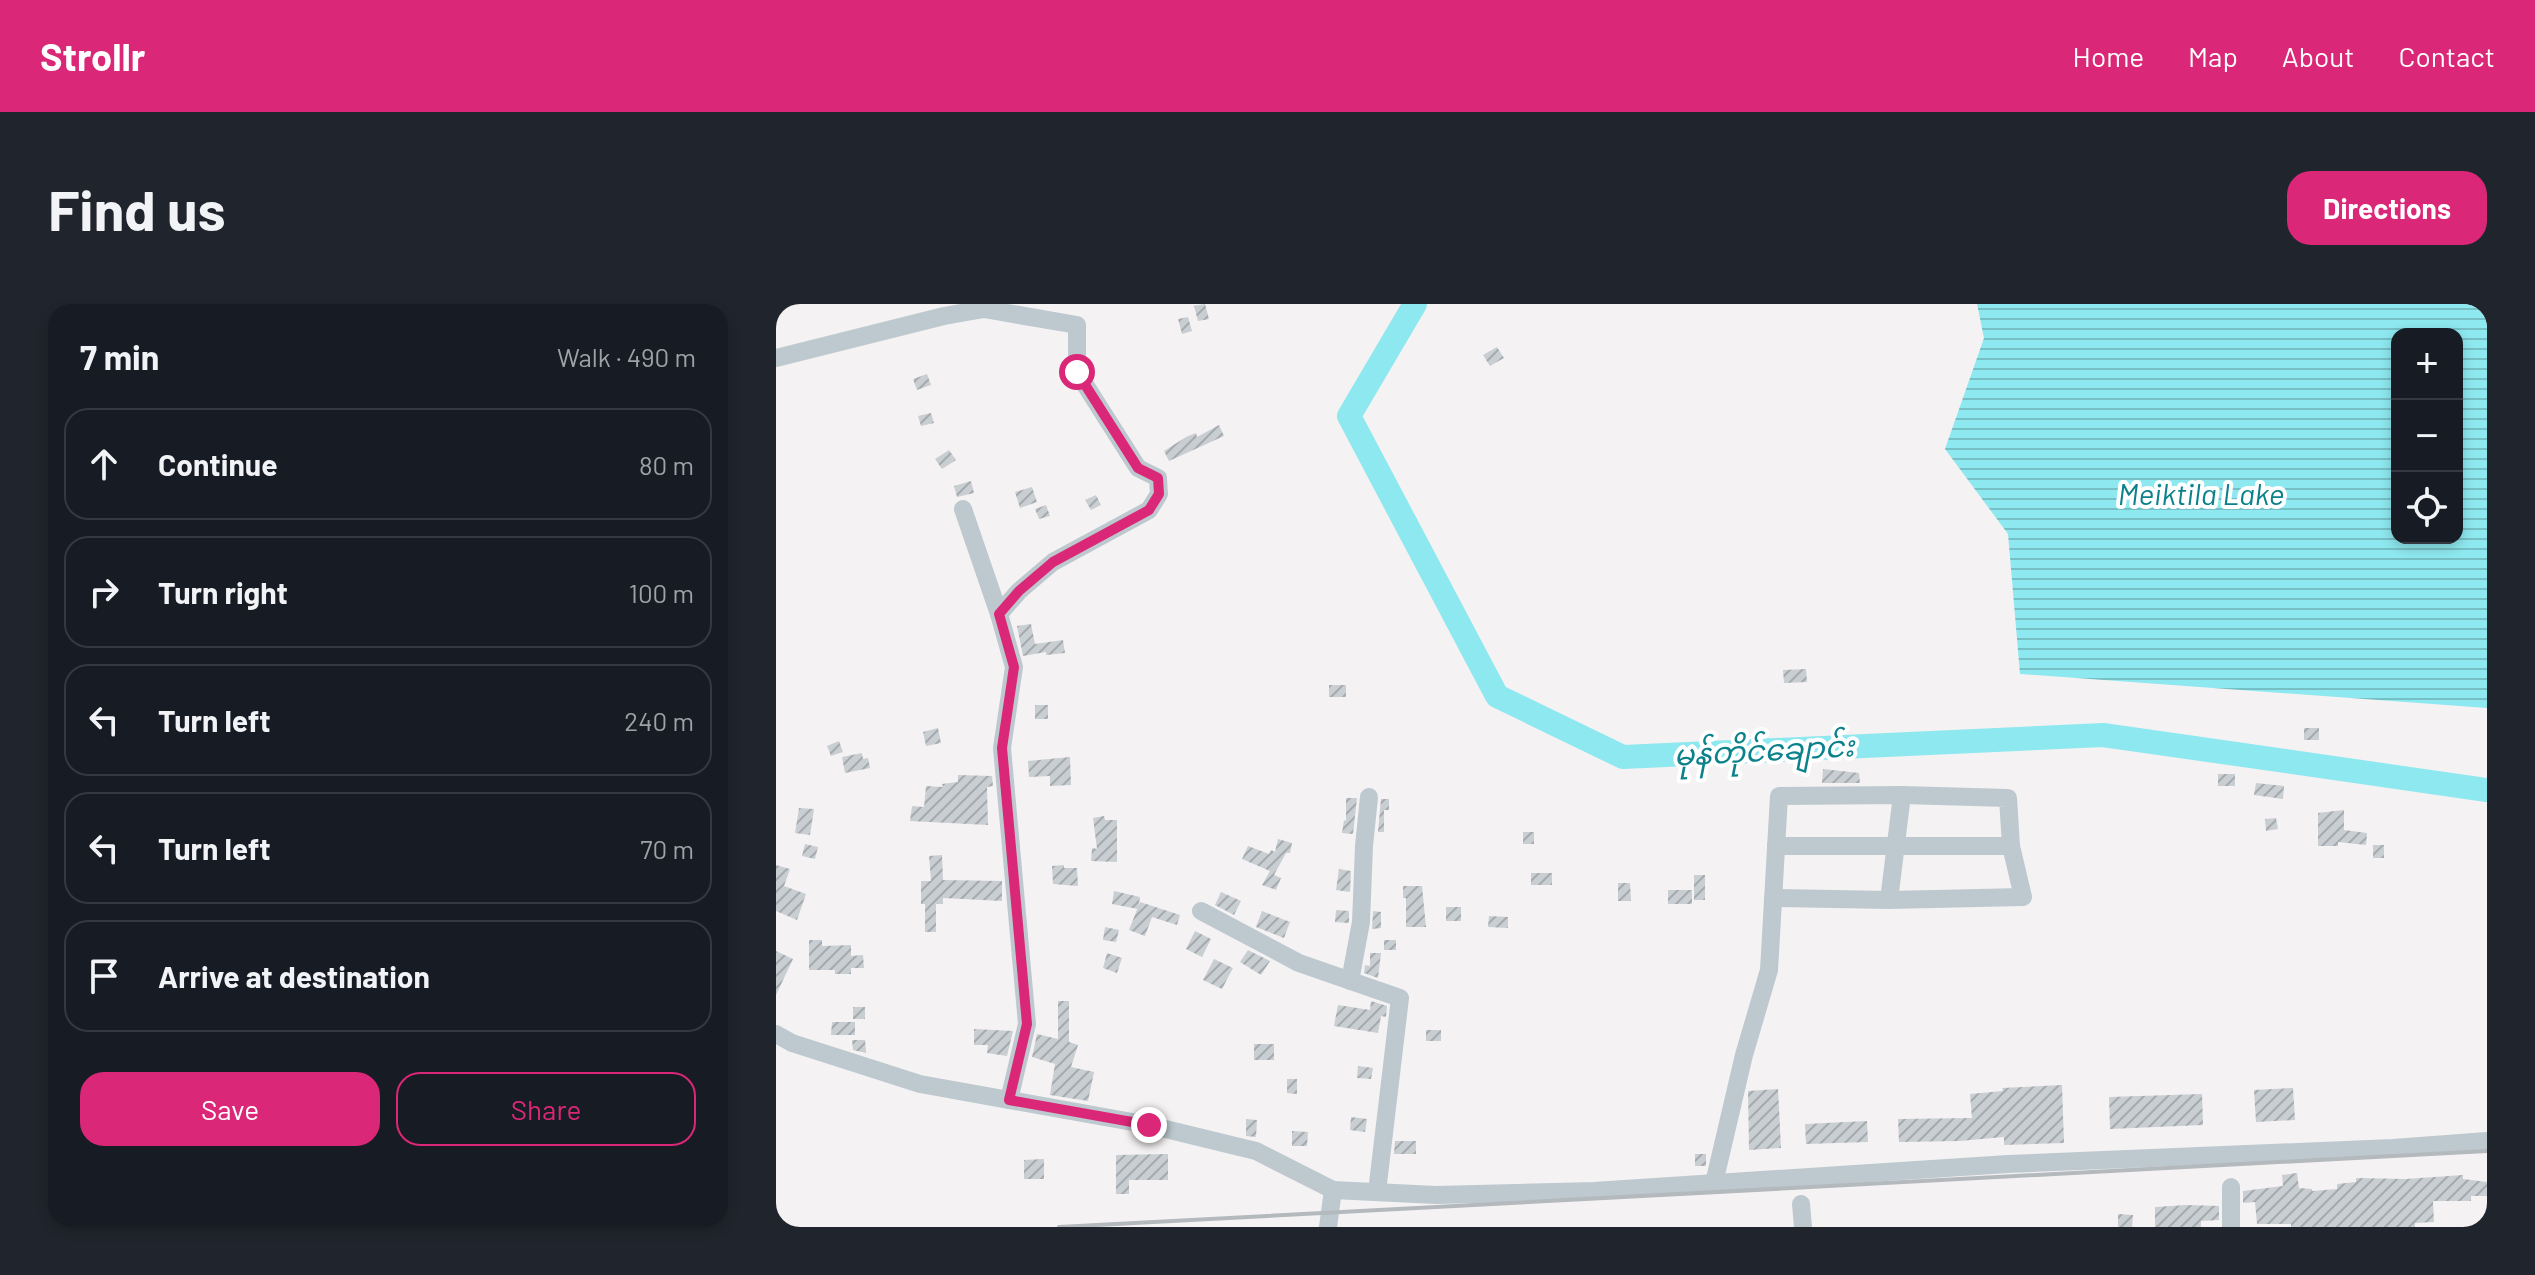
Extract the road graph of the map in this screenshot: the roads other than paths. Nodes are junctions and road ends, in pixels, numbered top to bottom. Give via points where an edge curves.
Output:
1 (943, 310) edge
2 (776, 358) edge
3 (963, 509) dead end
4 (999, 614) junction
5 (1902, 795) junction
6 (1369, 797) dead end
7 (1776, 846) junction
8 (2011, 846) junction
9 (1896, 848) junction
10 (1773, 898) junction
11 (1889, 900) junction
12 (1201, 911) dead end
13 (1350, 981) junction
14 (776, 1034) edge
15 (1009, 1100) junction
16 (2487, 1141) edge
17 (1714, 1183) junction
18 (2231, 1187) dead end
19 (1333, 1190) junction
20 (1377, 1192) junction
21 (1801, 1204) dead end
22 (1328, 1227) edge
23 (1803, 1227) edge
24 (2231, 1227) edge

1 - 2 street
1 - 4 street via 984,309 1077,325 1077,372 1138,468 1158,478 1159,494 1149,510 1053,562
3 - 4 street
4 - 15 street via 1014,667 1002,748 1027,1024
5 - 7 street via 1779,796
5 - 8 street via 2008,798
5 - 9 street
6 - 13 street via 1361,922
7 - 9 street
7 - 10 street
8 - 9 street
8 - 11 street via 2023,897
9 - 11 street
10 - 11 street
10 - 17 street via 1769,970
12 - 13 street via 1299,963
13 - 20 street via 1400,998
14 - 15 street via 920,1084
15 - 19 street via 1256,1151
16 - 17 street
17 - 20 street via 1594,1191
18 - 24 street
19 - 20 street
19 - 22 street
21 - 23 street

